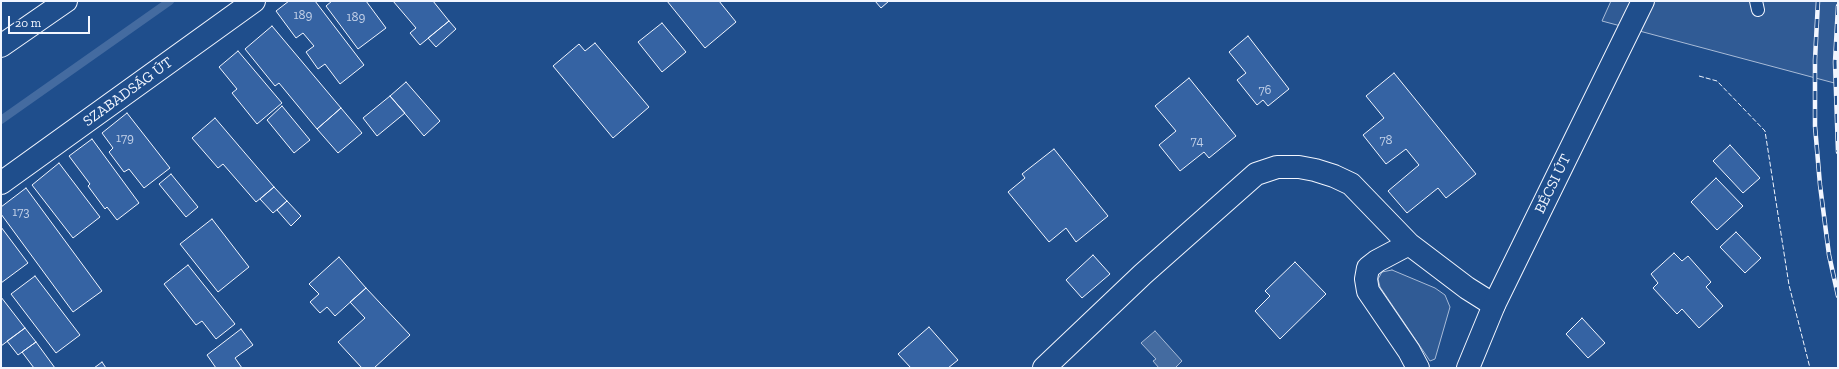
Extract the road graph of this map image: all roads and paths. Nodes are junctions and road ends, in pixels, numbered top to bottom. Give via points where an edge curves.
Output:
1 (66, 1) edge
2 (254, 1) edge
3 (1643, 1) edge
4 (1, 46) edge
5 (1, 183) edge
6 (1409, 244) junction
7 (1494, 305) junction
8 (1044, 368) edge
9 (1418, 368) edge
10 (1468, 368) edge

1 - 4 street
2 - 5 street, SZABADSÁG ÚT
3 - 7 street, BÉCSI ÚT
6 - 7 street
6 - 8 street via 1351,184 1334,176 1299,167 1277,167 1256,174 1143,274
6 - 9 street via 1376,261 1368,268 1366,279 1368,291
7 - 10 street, BÉCSI ÚT

